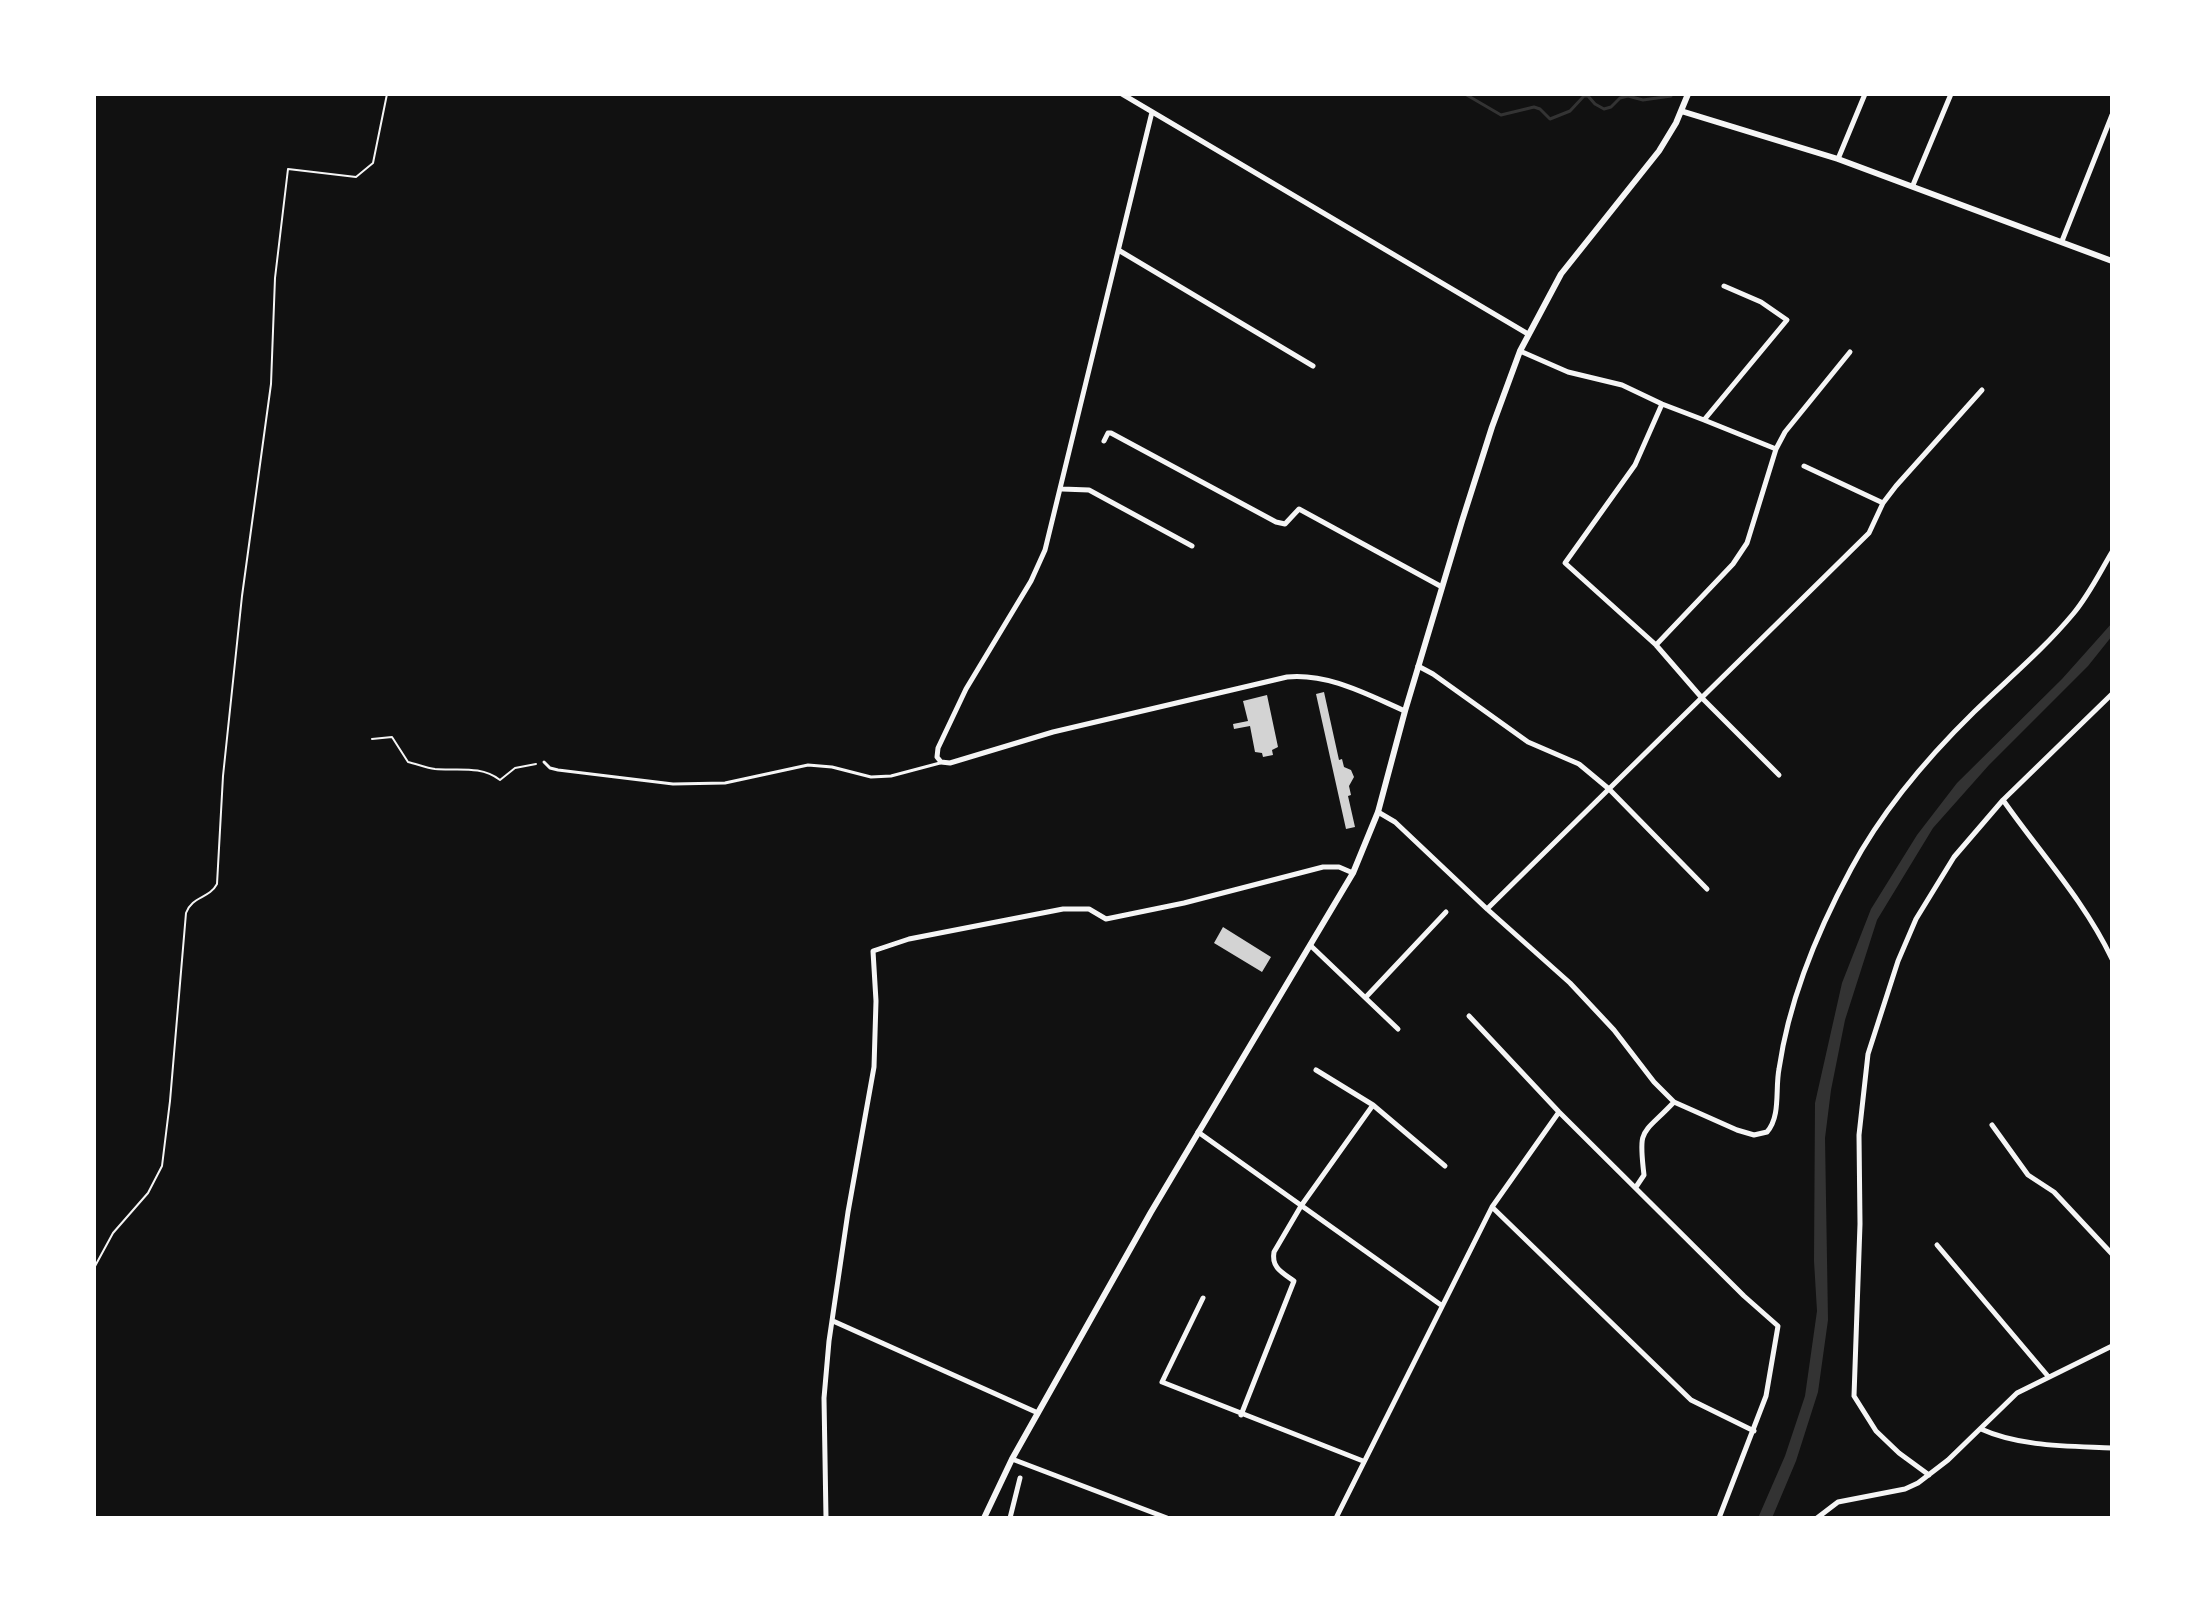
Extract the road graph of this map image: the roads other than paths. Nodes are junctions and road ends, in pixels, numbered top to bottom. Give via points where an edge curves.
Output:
1 (1122, 94) edge
2 (1688, 94) edge
3 (1865, 94) edge
4 (1951, 94) edge
5 (1681, 111) junction
6 (1152, 112) junction
7 (2112, 115) edge
8 (1838, 159) junction
9 (1913, 185) junction
10 (2062, 241) junction
11 (1120, 251) junction
12 (2112, 261) edge
13 (1724, 286) dead end
14 (1528, 334) junction
15 (1520, 351) junction
16 (1850, 352) dead end
17 (1313, 366) dead end
18 (1982, 390) dead end
19 (1662, 404) junction
20 (1704, 420) junction
21 (1104, 441) dead end
22 (1776, 449) junction
23 (1804, 466) dead end
24 (1062, 489) junction
25 (1883, 503) junction
26 (1192, 546) dead end
27 (2112, 552) edge
28 (1442, 587) junction
29 (1656, 645) junction
30 (1418, 666) junction
31 (2112, 694) edge
32 (1702, 698) junction
33 (1405, 711) junction
34 (544, 762) road end
35 (941, 762) junction
36 (1779, 775) dead end
37 (1609, 789) junction
38 (2003, 800) junction
39 (1378, 812) junction
40 (1353, 873) junction
41 (1707, 889) dead end
42 (1487, 909) junction
43 (1446, 912) dead end
44 (1310, 945) junction
45 (2112, 959) edge
46 (1366, 997) junction
47 (1469, 1016) dead end
48 (1398, 1029) dead end
49 (1316, 1070) dead end
50 (1674, 1102) junction
51 (1373, 1105) junction
52 (1559, 1112) junction
53 (1992, 1125) dead end
54 (1198, 1132) junction
55 (1445, 1166) dead end
56 (1636, 1187) junction
57 (1301, 1206) junction
58 (1492, 1207) junction
59 (1937, 1245) dead end
60 (2112, 1254) edge
61 (1203, 1298) dead end
62 (1441, 1305) junction
63 (833, 1321) junction
64 (2112, 1346) edge
65 (2048, 1376) junction
66 (1038, 1413) junction
67 (1241, 1415) junction
68 (1981, 1429) junction
69 (1754, 1431) junction
70 (2112, 1448) edge
71 (1012, 1459) junction
72 (1363, 1461) junction
73 (1929, 1475) junction
74 (1020, 1478) dead end
75 (826, 1518) edge
76 (984, 1518) edge
77 (1010, 1518) edge
78 (1167, 1518) edge
79 (1336, 1518) edge
80 (1719, 1518) edge
81 (1817, 1518) edge

1 - 6 street
2 - 5 street
3 - 8 street
4 - 9 street
5 - 8 street
5 - 14 street via 1659,151 1561,274
6 - 11 street
6 - 14 street
7 - 10 street
8 - 9 street
9 - 10 street
10 - 12 street
11 - 17 street
11 - 24 street
13 - 20 street via 1787,320
14 - 15 street
15 - 19 street
15 - 28 street
16 - 22 street
18 - 25 street
19 - 20 street
19 - 29 street via 1635,465 1565,563
20 - 22 street
21 - 28 street via 1111,433 1276,522 1285,524 1299,509
22 - 29 street via 1747,543
23 - 25 street
24 - 26 street via 1089,490
24 - 35 street via 1045,550 966,689 938,748
25 - 32 street via 1869,533
27 - 50 street via 2076,611 1931,758 1863,846 1805,974 1782,1050 1776,1117 1770,1129 1754,1135
28 - 30 street
29 - 32 street
30 - 33 street
30 - 37 street via 1528,742 1579,764
31 - 38 street
32 - 36 street
32 - 37 street
33 - 35 street via 1327,680 1287,677
33 - 39 street
34 - 35 lane via 558,770 673,784 725,783 808,765 891,776
37 - 41 street
37 - 42 street
38 - 45 street via 2084,906
38 - 73 street via 1960,849 1916,919 1877,1020 1862,1089 1854,1396 1876,1431
39 - 40 street
39 - 42 street
40 - 44 street
40 - 63 street via 1323,867 1106,919 1089,909 1063,909 873,951 874,1067
42 - 50 street via 1570,983
43 - 46 street
44 - 46 street
44 - 54 street
46 - 48 street
47 - 52 street
49 - 51 street
50 - 56 street via 1642,1133 1644,1175
51 - 55 street
51 - 57 street
52 - 56 street
52 - 58 street
53 - 60 street via 2028,1175 2054,1192
54 - 57 street
54 - 66 street
56 - 69 street via 1778,1326
57 - 62 street
57 - 67 street via 1273,1260 1294,1281
58 - 62 street
58 - 69 street via 1691,1400
59 - 65 street
61 - 67 street via 1162,1382
62 - 72 street
63 - 66 street
63 - 75 street via 824,1398
64 - 65 street
65 - 68 street via 2017,1393
66 - 71 street
67 - 72 street
68 - 70 street via 2048,1444
68 - 73 street
69 - 80 street
71 - 76 street
71 - 78 street
72 - 79 street
73 - 81 street via 1905,1489 1838,1502
74 - 77 street

